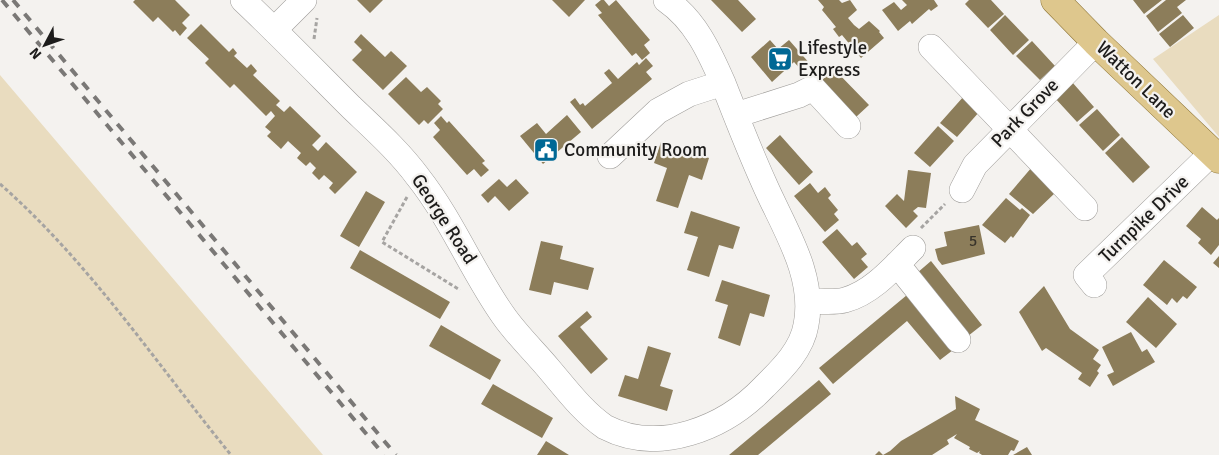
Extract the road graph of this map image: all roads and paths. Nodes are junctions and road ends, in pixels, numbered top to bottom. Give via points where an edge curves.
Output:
1 (243, 0) edge
2 (304, 0) edge
3 (666, 0) edge
4 (1055, 0) edge
5 (274, 30) junction
6 (1096, 42) junction
7 (931, 47) dead end
8 (723, 83) junction
9 (736, 115) junction
10 (848, 126) dead end
11 (1010, 129) junction
12 (610, 156) dead end
13 (1216, 156) edge
14 (0, 184) edge
15 (405, 188) dead end
16 (962, 190) joint
17 (1085, 208) dead end
18 (905, 256) junction
19 (1094, 285) dead end
20 (463, 292) dead end
21 (809, 301) junction
22 (958, 340) dead end
23 (635, 448) edge
24 (231, 455) edge

1 - 5 street, George Road
2 - 5 street
3 - 8 street, George Road via 706,45
4 - 6 main road, Watton Lane
5 - 23 street, George Road via 416,174 440,207 504,316 572,394 605,427
6 - 11 street, Park Grove
6 - 13 main road, Watton Lane
7 - 11 street
8 - 9 street, George Road
8 - 12 street via 689,94 658,111
9 - 10 street via 813,88
9 - 21 street, George Road via 790,236
11 - 16 street, Park Grove via 975,165
11 - 17 street
13 - 19 street, Turnpike Drive via 1086,275
14 - 24 path via 31,211 89,276
15 - 20 path via 408,195 382,242
16 - 18 path via 914,236
18 - 21 street via 864,291 844,300
18 - 22 street
21 - 23 street, George Road via 806,328 791,358 762,390 720,424 688,438

